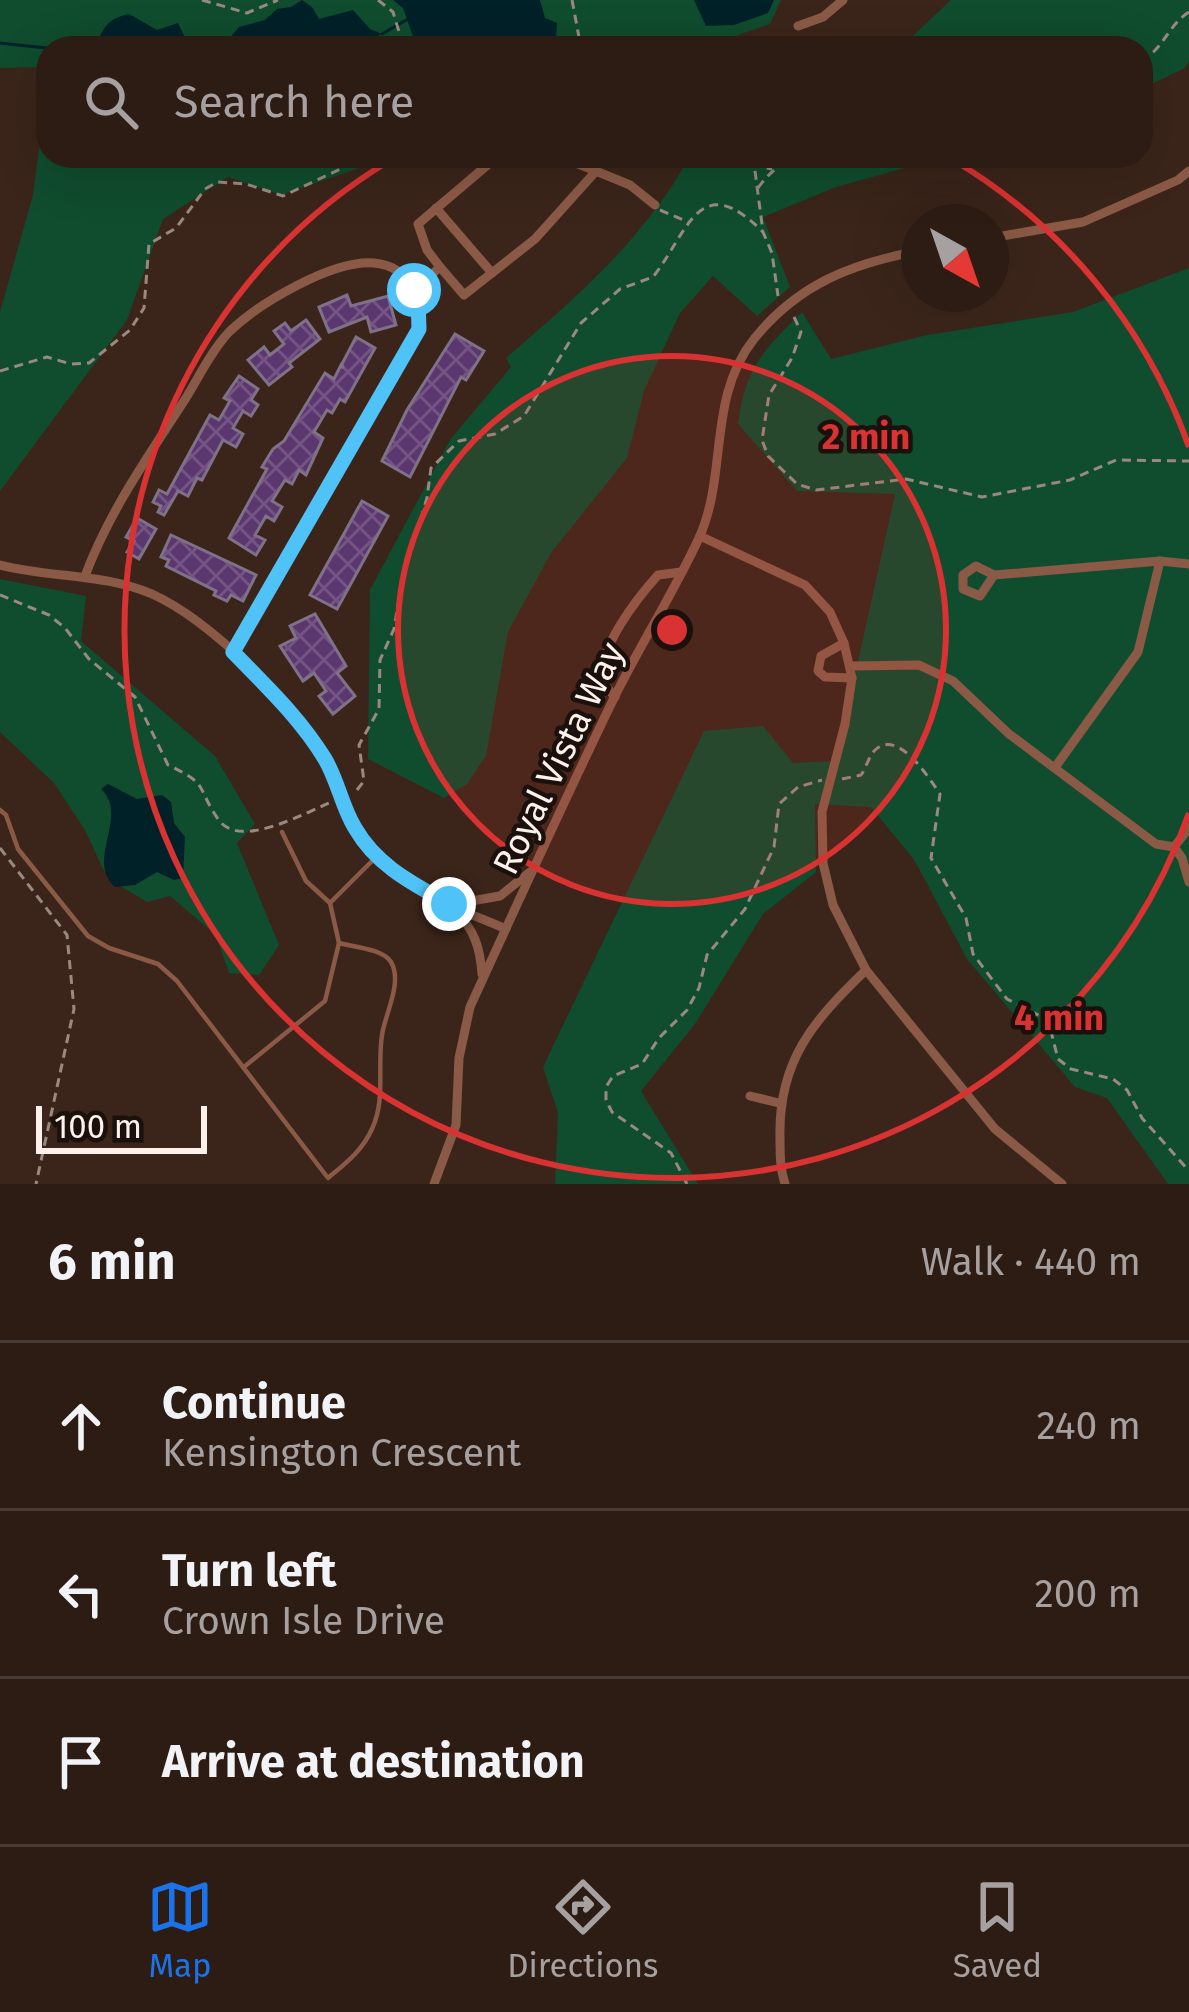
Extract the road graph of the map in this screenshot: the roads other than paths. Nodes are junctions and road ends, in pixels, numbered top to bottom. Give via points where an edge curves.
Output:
1 (843, 0) edge
2 (799, 26) dead end
3 (484, 168) edge
4 (592, 168) edge
5 (597, 170) junction
6 (1189, 171) edge
7 (655, 205) road end
8 (436, 208) junction
9 (1009, 235) edge
10 (901, 254) edge
11 (440, 267) junction
12 (491, 274) junction
13 (414, 290) junction
14 (700, 536) junction
15 (1160, 561) junction
16 (1189, 564) edge
17 (0, 565) edge
18 (681, 572) junction
19 (994, 575) dead end
20 (85, 576) junction
21 (844, 643) junction
22 (233, 652) junction
23 (850, 666) junction
24 (853, 678) junction
25 (615, 697) junction
26 (1056, 766) junction
27 (0, 810) edge
28 (1189, 828) edge
29 (282, 832) dead end
30 (1174, 847) junction
31 (376, 857) junction
32 (1186, 858) edge
33 (534, 869) junction
34 (1189, 882) edge
35 (330, 903) junction
36 (449, 904) junction
37 (506, 929) junction
38 (339, 943) junction
39 (866, 970) junction
40 (482, 980) junction
41 (244, 1066) junction
42 (750, 1096) dead end
43 (779, 1103) junction
44 (434, 1184) edge
45 (784, 1184) edge
46 (1062, 1184) edge

1 - 2 street
3 - 8 street
4 - 5 street
5 - 7 street
5 - 12 street
6 - 9 street via 1083,222
8 - 11 street via 418,224
8 - 12 street
10 - 14 street, Royal Vista Way via 824,279 753,340 719,420 714,494
11 - 12 street via 464,295
11 - 13 street
13 - 20 street via 384,264 356,262 269,299 226,334 104,526
13 - 22 street via 419,329
14 - 18 street, Royal Vista Way
14 - 21 street via 805,585
15 - 16 street
15 - 19 street
15 - 26 street via 1138,652
17 - 20 street
18 - 25 street, Royal Vista Way
18 - 25 street via 658,575 647,587 605,655 603,680
20 - 22 street via 150,593
21 - 23 street
21 - 24 street via 821,656 818,670
22 - 31 street via 303,726
23 - 24 street
23 - 26 street via 919,665 953,681
24 - 39 street via 822,812 823,862 833,905
25 - 33 street, Royal Vista Way
26 - 30 street via 1156,844
27 - 41 lane via 18,849 88,936 158,964
28 - 30 street
29 - 35 lane via 307,881
30 - 32 street
31 - 35 lane
31 - 36 street
32 - 34 street
33 - 36 street via 500,896
33 - 37 street, Royal Vista Way
35 - 38 lane
36 - 37 street
36 - 40 street via 472,927
37 - 40 street, Royal Vista Way
38 - 41 lane via 325,1001
38 - 41 lane via 386,955 395,967 381,1040 380,1108 356,1156 328,1178
39 - 43 street via 822,1012
39 - 46 street via 995,1129
40 - 44 street, Royal Vista Way via 459,1058 456,1124
42 - 43 street
43 - 45 street

